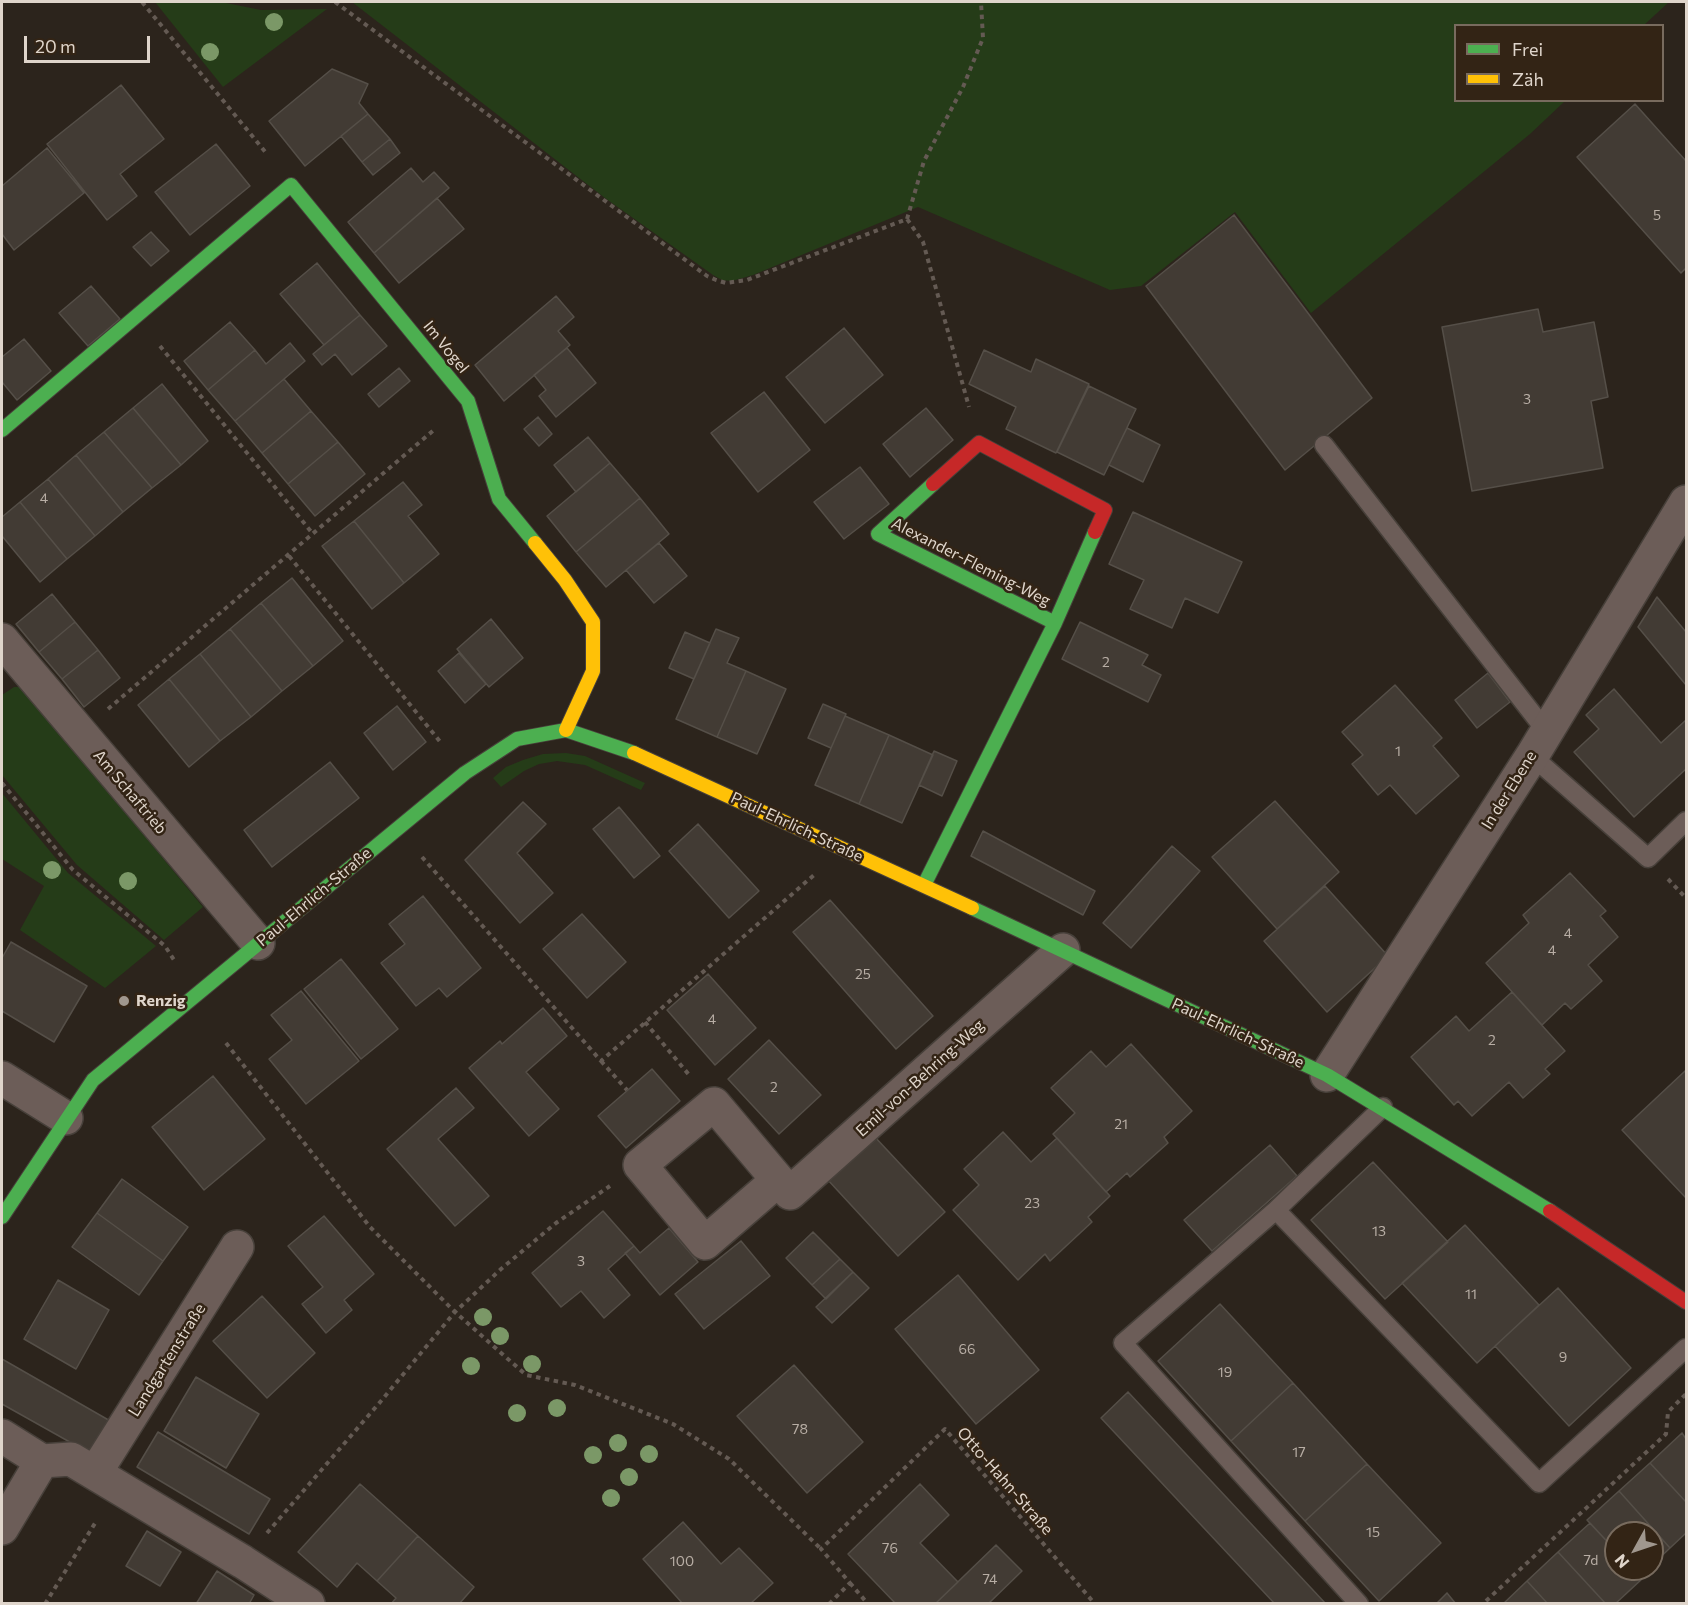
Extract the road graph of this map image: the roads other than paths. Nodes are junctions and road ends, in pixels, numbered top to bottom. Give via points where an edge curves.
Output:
1 (2, 430) edge
2 (1324, 445) dead end
3 (1686, 502) edge
4 (1055, 623) junction
5 (2, 640) edge
6 (566, 730) junction
7 (1539, 743) junction
8 (1686, 821) edge
9 (924, 885) junction
10 (258, 943) junction
11 (1063, 950) junction
12 (1327, 1075) junction
13 (2, 1078) edge
14 (1383, 1107) junction
15 (66, 1118) junction
16 (778, 1180) junction
17 (1276, 1210) junction
18 (2, 1217) edge
19 (237, 1246) dead end
20 (1686, 1302) edge
21 (1686, 1348) edge
22 (2, 1436) edge
23 (42, 1461) junction
24 (104, 1479) junction
25 (2, 1528) edge
26 (308, 1604) edge
27 (1359, 1604) edge

1 - 6 street, Im Vogel via 291,185 468,401 499,499 565,580 593,622 593,671
2 - 7 lane
3 - 7 street, In der Ebene
4 - 4 street, Alexander-Fleming-Weg via 1105,510 979,443 878,534
4 - 9 street, Alexander-Fleming-Weg
5 - 10 street, Am Schaftrieb
6 - 9 street, Paul-Ehrlich-Straße via 648,758
6 - 10 street, Paul-Ehrlich-Straße via 517,739 465,773
7 - 8 lane via 1648,858
7 - 12 street, In der Ebene
9 - 11 street, Paul-Ehrlich-Straße
10 - 15 street, Paul-Ehrlich-Straße via 93,1080
11 - 12 street, Paul-Ehrlich-Straße
11 - 16 street, Emil-von-Behring-Weg via 790,1193
12 - 14 street, Paul-Ehrlich-Straße
13 - 15 street
14 - 17 lane
14 - 20 street, Paul-Ehrlich-Straße
15 - 18 street, Paul-Ehrlich-Straße
16 - 16 street via 705,1243 640,1165 714,1104
17 - 21 lane via 1539,1483
17 - 27 lane via 1123,1343
19 - 24 street, Landgartenstraße
22 - 23 street
23 - 24 street via 71,1459
23 - 25 street
24 - 26 street

